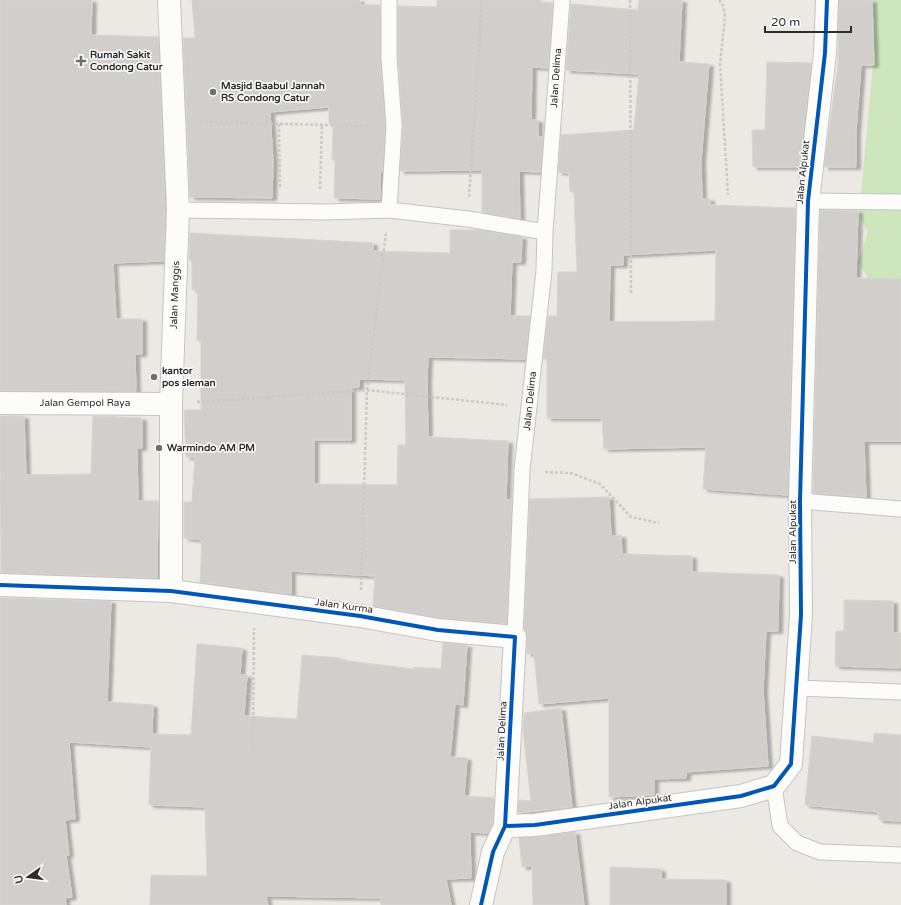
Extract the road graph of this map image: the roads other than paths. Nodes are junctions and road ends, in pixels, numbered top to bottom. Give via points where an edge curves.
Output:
1 (170, 0) edge
2 (389, 0) edge
3 (562, 0) edge
4 (827, 0) edge
5 (808, 201) junction
6 (901, 202) edge
7 (178, 210) junction
8 (389, 210) junction
9 (545, 232) junction
10 (0, 403) edge
11 (171, 404) junction
12 (800, 501) junction
13 (901, 508) edge
14 (0, 585) edge
15 (171, 591) junction
16 (515, 637) junction
17 (797, 688) junction
18 (901, 692) edge
19 (774, 786) junction
20 (505, 826) junction
21 (901, 855) edge
22 (481, 905) edge

1 - 7 street, Jalan Manggis
2 - 8 lane via 389,57 394,126
3 - 9 lane, Jalan Delima
4 - 5 street, Jalan Alpukat via 825,52
5 - 6 lane
5 - 12 street, Jalan Alpukat
7 - 8 lane
7 - 11 street, Jalan Manggis
8 - 9 lane via 468,219
9 - 16 lane, Jalan Delima via 544,271 522,470
10 - 11 street, Jalan Gempol Raya
11 - 15 street, Jalan Manggis
12 - 13 lane
12 - 17 street, Jalan Alpukat via 801,615
14 - 15 street, Jalan Kurma
15 - 16 street, Jalan Kurma via 360,616 438,630
16 - 20 street, Jalan Delima
17 - 18 lane
17 - 19 street, Jalan Alpukat via 791,764
19 - 20 street, Jalan Alpukat via 741,796 535,825
19 - 21 lane via 780,826 797,843 820,852
20 - 22 street via 493,852

